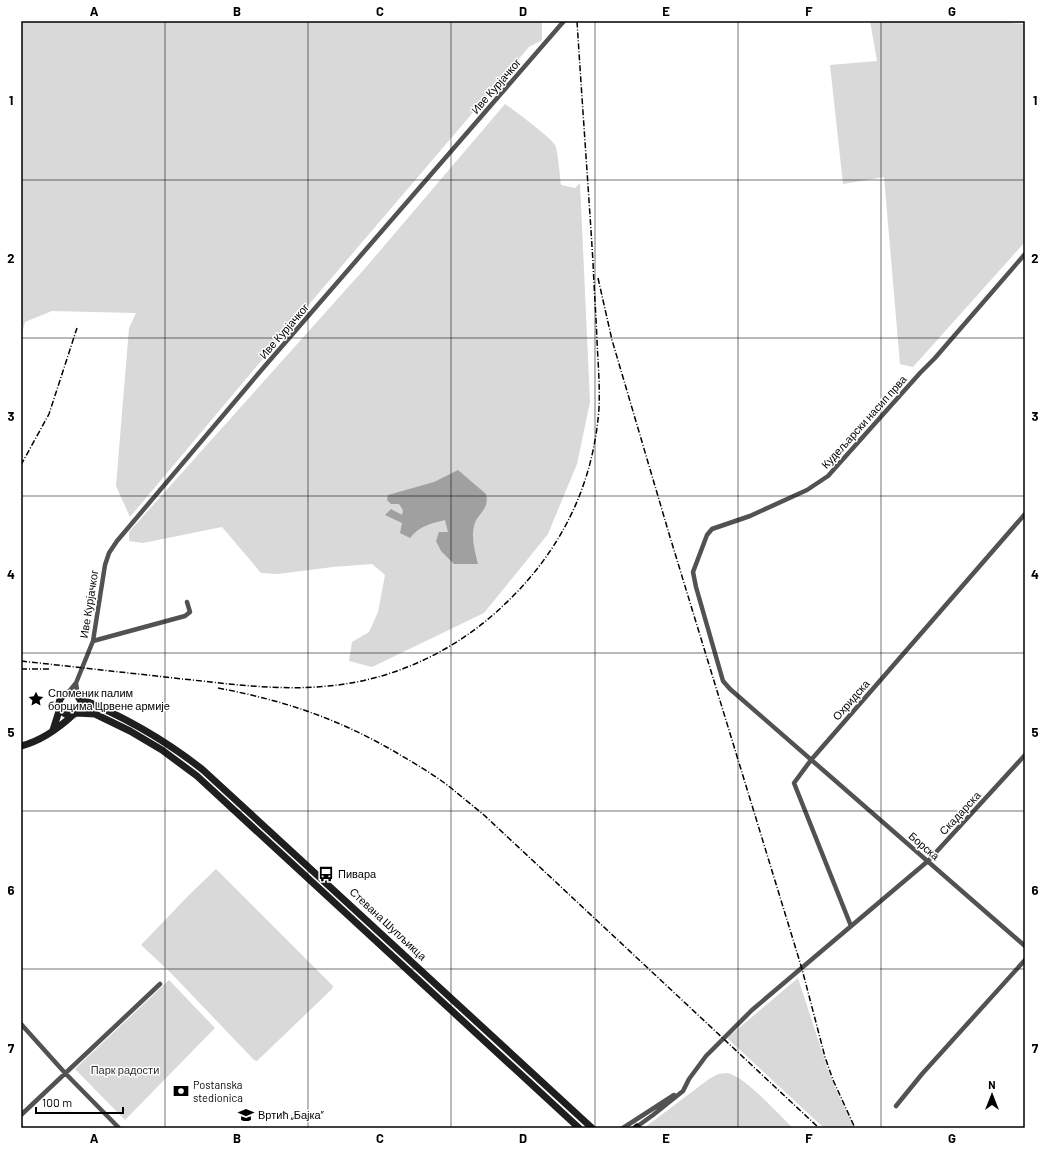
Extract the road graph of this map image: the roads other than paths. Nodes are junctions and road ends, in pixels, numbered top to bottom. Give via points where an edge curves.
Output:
1 (564, 21) edge
2 (1025, 254) edge
3 (1025, 514) edge
4 (187, 602) dead end
5 (93, 641) junction
6 (76, 683) junction
7 (67, 694) junction
8 (79, 698) junction
9 (60, 708) junction
10 (75, 714) junction
11 (53, 730) junction
12 (21, 746) edge
13 (1025, 755) edge
14 (812, 760) junction
15 (928, 861) junction
16 (851, 926) junction
17 (1025, 946) edge
18 (1025, 960) edge
19 (160, 984) dead end
20 (21, 1024) edge
21 (65, 1073) junction
22 (683, 1091) junction
23 (896, 1106) dead end
24 (564, 1114) junction
25 (21, 1115) edge
26 (118, 1128) edge
27 (573, 1128) edge
28 (579, 1128) edge
29 (592, 1128) edge
30 (623, 1128) edge
31 (636, 1128) edge

1 - 5 street, Иве Курјачког via 116,541 105,565
2 - 14 street, Кудељарски насип прва via 936,358 828,476 807,490 750,516 712,529 707,535 693,572 723,681
3 - 14 street, Охридска
4 - 5 street via 190,612 185,616
5 - 6 street, Иве Курјачког
6 - 7 street, Иве Курјачког
6 - 8 street
7 - 8 main road
7 - 9 main road via 61,699
8 - 10 main road via 81,706
8 - 29 main road, Стевана Шупљикца via 146,730 203,770
9 - 10 main road via 67,714
9 - 11 main road
10 - 11 main road
10 - 24 main road, Стевана Шупљикца via 95,714 130,731 162,750 197,776
11 - 12 main road via 41,739
13 - 15 street, Скадарска
14 - 15 street, Борска
14 - 16 street, Охридска via 797,778 795,788
15 - 16 street, Скадарска
15 - 17 street, Борска
16 - 22 street, Скадарска via 722,1038 696,1069
18 - 23 street
19 - 21 street
20 - 21 street
21 - 25 street
21 - 26 street
22 - 30 street
22 - 31 street
24 - 27 main road
24 - 28 main road, Стевана Шупљикца

